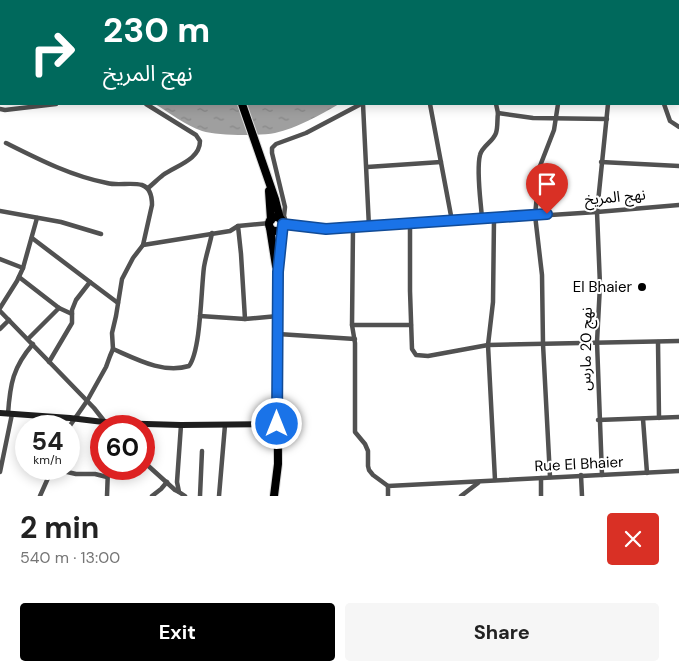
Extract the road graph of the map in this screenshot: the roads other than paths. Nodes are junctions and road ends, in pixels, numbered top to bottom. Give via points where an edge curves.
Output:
1 (48, 105) edge
2 (148, 105) edge
3 (242, 105) edge
4 (360, 105) edge
5 (362, 105) edge
6 (430, 105) edge
7 (496, 105) edge
8 (558, 105) edge
9 (608, 105) edge
10 (664, 105) edge
11 (0, 109) edge
12 (498, 113) junction
13 (556, 119) junction
14 (607, 119) junction
15 (679, 127) edge
16 (6, 142) dead end
17 (441, 162) junction
18 (601, 162) junction
19 (679, 166) edge
20 (366, 167) junction
21 (270, 184) junction
22 (148, 188) junction
23 (679, 204) edge
24 (0, 211) edge
25 (597, 212) junction
26 (535, 215) junction
27 (37, 218) junction
28 (482, 219) junction
29 (494, 219) junction
30 (452, 220) junction
31 (270, 224) junction
32 (283, 224) junction
33 (410, 224) junction
34 (238, 226) junction
35 (369, 227) junction
36 (353, 228) junction
37 (212, 233) junction
38 (100, 234) dead end
39 (32, 238) junction
40 (143, 245) junction
41 (0, 259) edge
42 (23, 268) junction
43 (278, 272) junction
44 (19, 277) junction
45 (90, 282) junction
46 (118, 303) junction
47 (59, 308) junction
48 (0, 310) edge
49 (72, 314) junction
50 (200, 316) junction
51 (278, 316) junction
52 (245, 319) junction
53 (9, 320) junction
54 (352, 325) junction
55 (411, 325) junction
56 (0, 329) edge
57 (278, 334) junction
58 (28, 339) junction
59 (355, 339) junction
60 (679, 341) edge
61 (597, 342) junction
62 (658, 342) junction
63 (33, 344) junction
64 (543, 344) junction
65 (488, 345) junction
66 (113, 349) junction
67 (50, 362) junction
68 (87, 401) junction
69 (0, 413) edge
70 (10, 414) junction
71 (26, 415) edge
72 (77, 415) edge
73 (100, 415) edge
74 (679, 417) edge
75 (659, 418) junction
76 (643, 419) junction
77 (598, 420) junction
78 (277, 424) junction
79 (155, 425) edge
80 (181, 425) junction
81 (225, 425) junction
82 (202, 451) dead end
83 (679, 471) edge
84 (0, 472) edge
85 (155, 472) edge
86 (647, 473) junction
87 (581, 475) junction
88 (602, 475) junction
89 (541, 478) junction
90 (550, 478) junction
91 (48, 480) edge
92 (107, 480) edge
93 (495, 480) junction
94 (481, 481) junction
95 (167, 482) junction
96 (388, 486) junction
97 (179, 492) junction
98 (40, 496) edge
99 (107, 496) edge
100 (152, 496) edge
101 (185, 496) edge
102 (200, 496) edge
103 (219, 496) edge
104 (274, 496) edge
105 (388, 496) edge
106 (461, 496) edge
107 (541, 496) edge
108 (582, 496) edge

1 - 11 street
2 - 22 street via 196,135 200,141 199,148 186,162 164,174
3 - 21 main road
4 - 32 street via 272,148 285,207
5 - 20 street
6 - 17 street
7 - 12 street
8 - 13 street
9 - 14 street, نهج 20 مارس
10 - 15 street via 670,121
12 - 13 street
12 - 28 street via 497,131 482,150 478,165
13 - 14 street
13 - 26 street via 540,166
14 - 18 street, نهج 20 مارس
16 - 22 street via 80,176 109,184
17 - 20 street
17 - 30 street
18 - 19 street
18 - 25 street, نهج 20 مارس
20 - 35 street
21 - 31 main road
21 - 32 main road
22 - 40 street via 152,204
23 - 25 street, نهج المريخ
24 - 27 street
25 - 26 street, نهج المريخ
25 - 61 street, نهج 20 مارس via 600,285
26 - 29 street, نهج المريخ
26 - 64 street via 542,275
27 - 38 street
27 - 39 street
28 - 29 street, نهج المريخ
28 - 30 street, نهج المريخ
29 - 65 street via 493,302
30 - 33 street, نهج المريخ
31 - 32 main road via 274,218
31 - 32 main road via 277,231
31 - 34 street
31 - 43 main road
32 - 36 street, نهج المريخ via 326,229
32 - 43 main road
33 - 35 street, نهج المريخ
33 - 55 street
34 - 37 street via 230,231
34 - 52 street
35 - 36 street, نهج المريخ
36 - 54 street
37 - 40 street
37 - 50 street via 204,266
39 - 42 street
39 - 45 street
40 - 46 street via 132,258 122,279
41 - 42 street
42 - 44 street
43 - 51 main road
44 - 47 street
44 - 48 street
45 - 46 street
45 - 49 street via 76,300
46 - 66 street via 112,333
47 - 49 street
47 - 58 street
48 - 53 street
49 - 67 street via 72,323
50 - 52 street
50 - 66 street via 190,366 155,366
51 - 52 street
51 - 57 main road
53 - 56 street
53 - 58 street
54 - 55 street
54 - 59 street
55 - 65 street via 412,349 419,356
57 - 59 street
57 - 78 main road
58 - 63 street
59 - 96 street via 355,432 368,450 369,470
60 - 62 street
61 - 62 street
61 - 64 street
61 - 77 street, نهج 20 مارس
62 - 75 street
63 - 67 street
63 - 70 street via 14,372
64 - 65 street
64 - 90 street
65 - 93 street
66 - 68 street
67 - 68 street
68 - 72 street
68 - 73 street
69 - 70 main road
70 - 71 main road
70 - 84 street
74 - 75 street
75 - 76 street
76 - 77 street
76 - 86 street
77 - 88 street, نهج 20 مارس
78 - 81 main road
78 - 104 main road via 278,464
79 - 80 main road
80 - 81 main road
80 - 97 street
81 - 103 street
82 - 102 street
83 - 86 street, Rue El Bhaier
85 - 95 street
86 - 88 street, Rue El Bhaier
87 - 88 street, Rue El Bhaier
87 - 90 street, Rue El Bhaier
87 - 108 street
89 - 90 street, Rue El Bhaier
89 - 93 street, Rue El Bhaier
89 - 107 street
91 - 98 street
92 - 99 street
93 - 94 street, Rue El Bhaier
94 - 96 street, Rue El Bhaier
94 - 106 street
95 - 97 street
95 - 100 street
96 - 105 street
97 - 101 street

